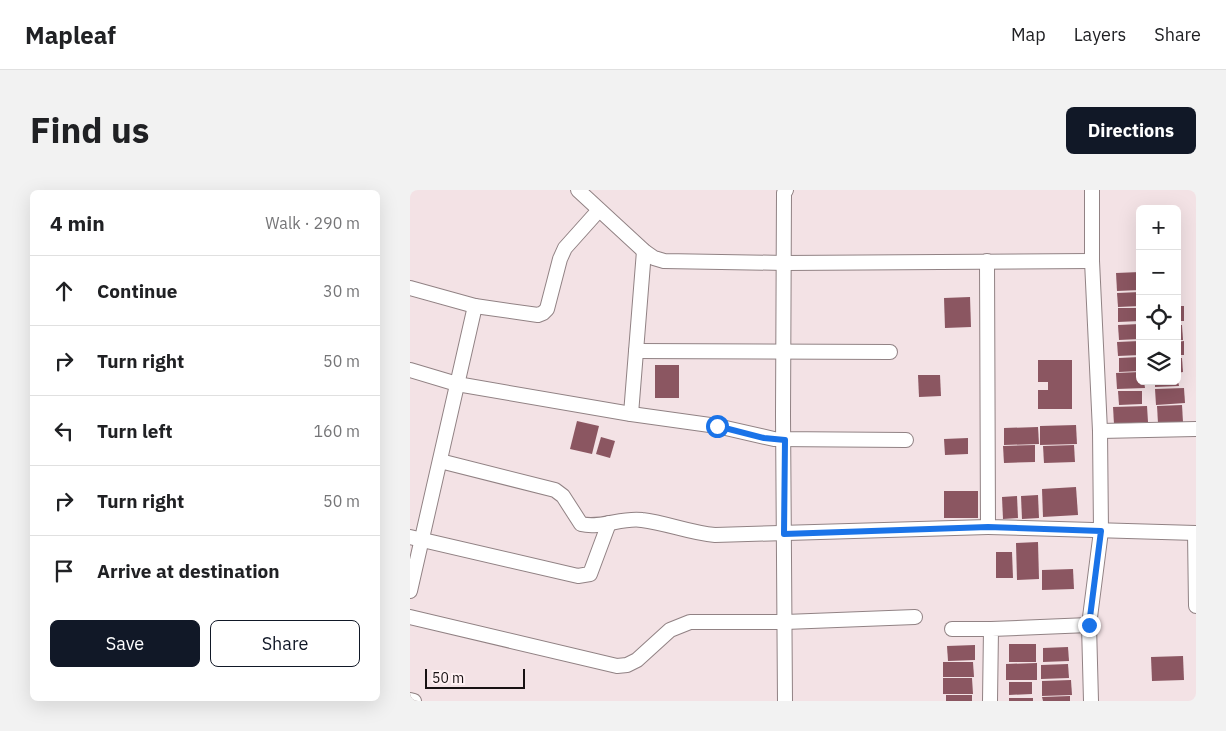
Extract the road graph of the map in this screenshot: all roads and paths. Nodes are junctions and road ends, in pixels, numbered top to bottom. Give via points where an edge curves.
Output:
1 (578, 190) edge
2 (786, 190) edge
3 (1092, 190) edge
4 (599, 210) junction
5 (644, 251) junction
6 (1092, 261) junction
7 (987, 262) junction
8 (785, 263) junction
9 (410, 288) edge
10 (475, 306) junction
11 (636, 351) junction
12 (784, 352) junction
13 (890, 352) dead end
14 (410, 370) edge
15 (458, 384) junction
16 (630, 414) junction
17 (1196, 429) edge
18 (1100, 431) junction
19 (785, 440) junction
20 (906, 440) dead end
21 (440, 461) junction
22 (609, 523) junction
23 (988, 527) junction
24 (1101, 531) junction
25 (1196, 533) edge
26 (784, 534) junction
27 (416, 538) edge
28 (410, 591) edge
29 (1196, 606) edge
30 (410, 617) edge
31 (915, 617) dead end
32 (785, 622) junction
33 (1089, 625) junction
34 (952, 629) dead end
35 (991, 629) junction
36 (785, 701) edge
37 (990, 701) edge
38 (1091, 701) edge

1 - 4 street
2 - 8 street
3 - 6 street
4 - 5 street
4 - 10 street via 565,248 547,309 543,313 538,315
5 - 8 street via 664,261
5 - 11 street
6 - 7 street
6 - 18 street
7 - 8 street
7 - 23 street
8 - 12 street
9 - 10 street
10 - 15 street
11 - 12 street
11 - 16 street
12 - 13 street
12 - 19 street
14 - 15 street
15 - 16 street
15 - 21 street
16 - 19 street via 717,426
17 - 18 street
18 - 24 street
19 - 20 street
19 - 26 street
21 - 22 street via 555,490 563,496 581,524
21 - 27 street
22 - 26 street via 642,520 700,534
22 - 27 street via 590,574 584,576
23 - 24 street
23 - 26 street
24 - 25 street
24 - 33 street
25 - 29 street
26 - 32 street
27 - 28 street
30 - 32 street via 617,666 637,660 670,630 690,622
31 - 32 street
32 - 36 street
33 - 35 street
33 - 38 street
34 - 35 street
35 - 37 street

